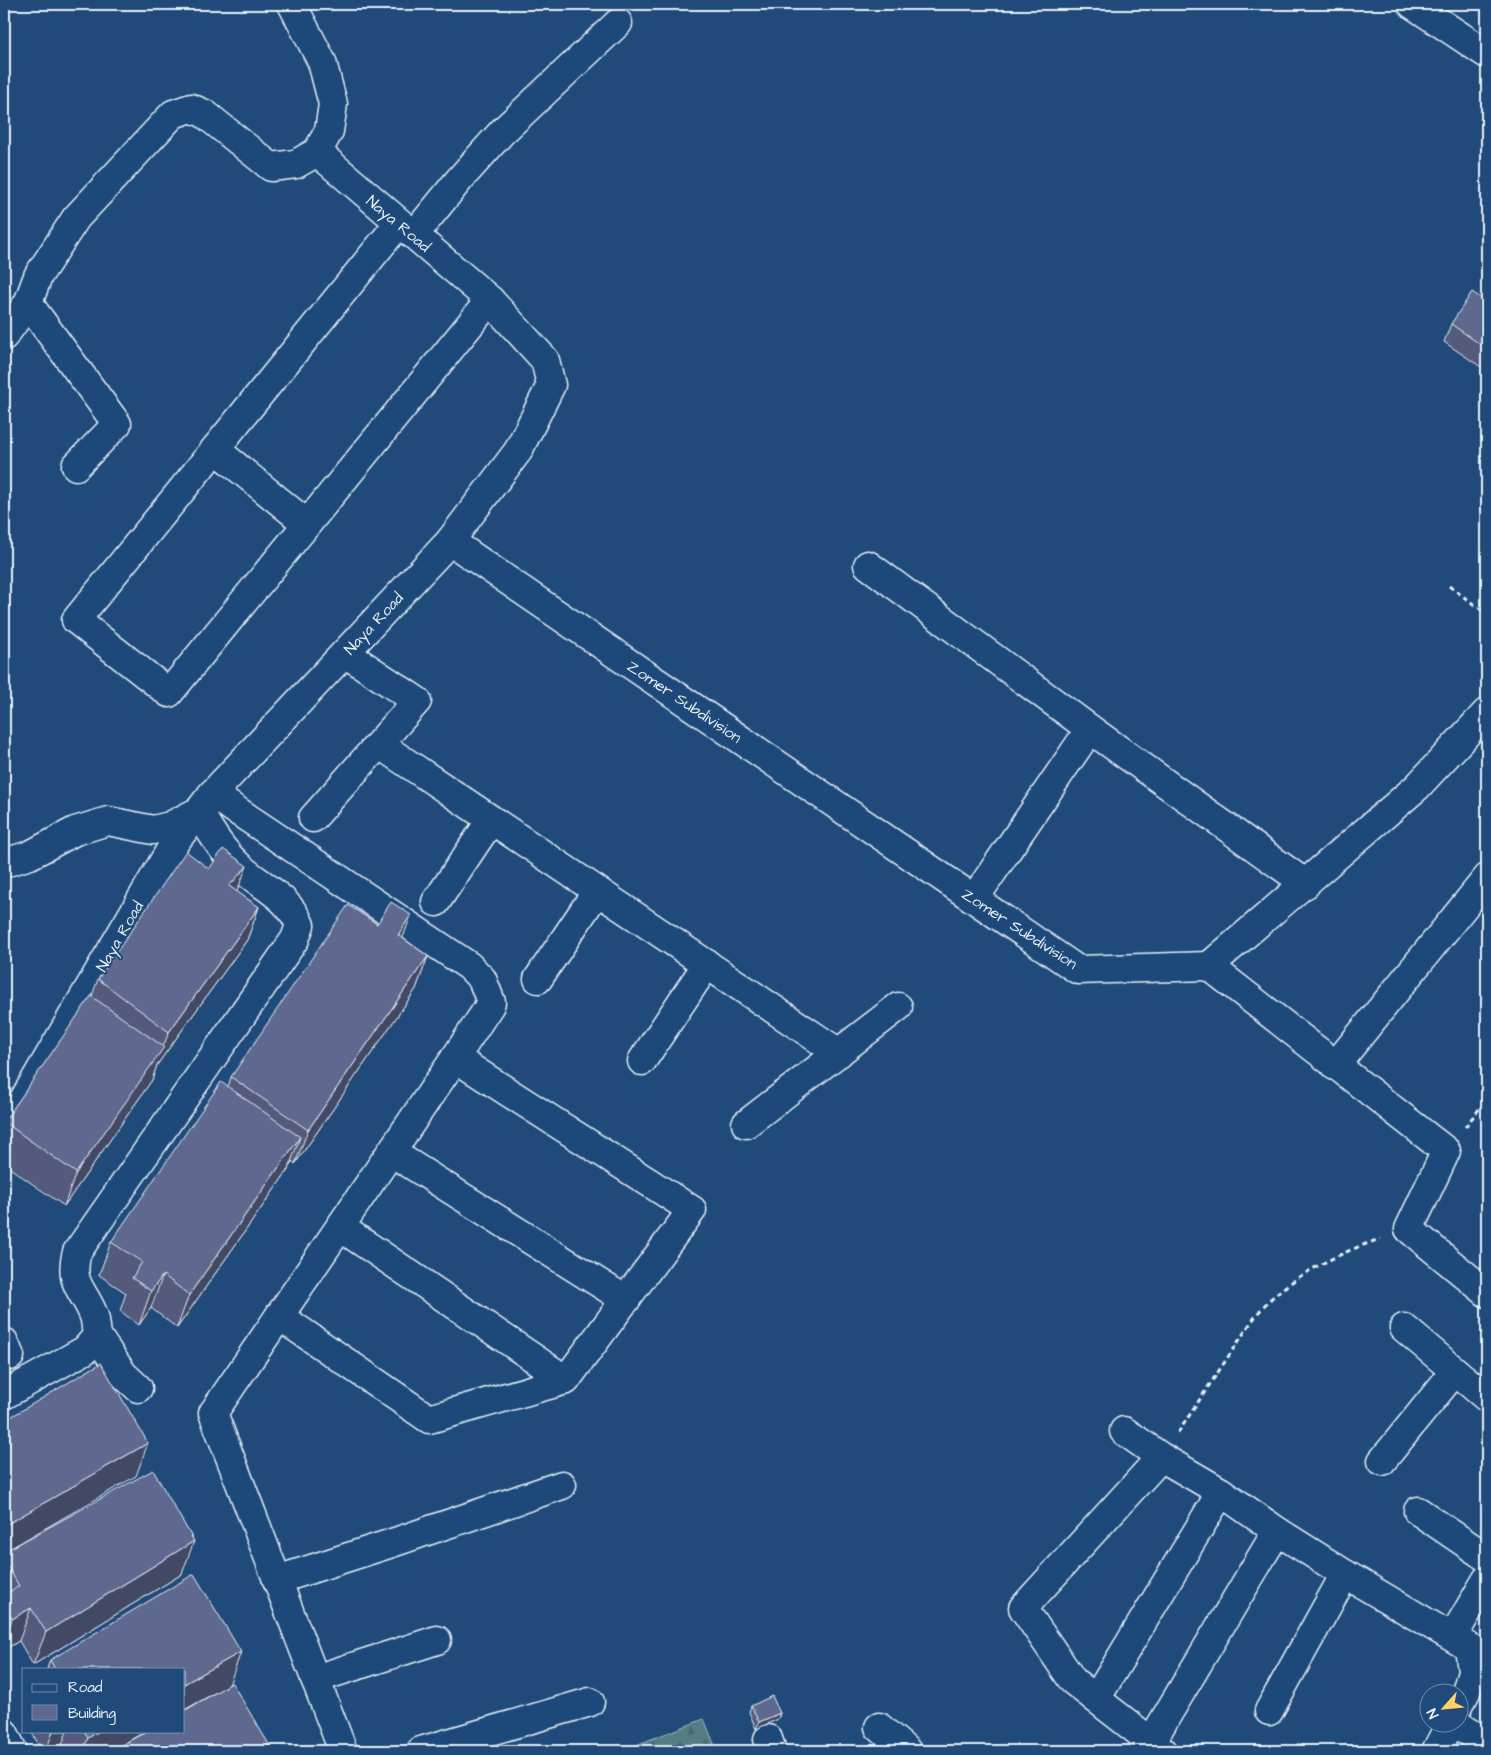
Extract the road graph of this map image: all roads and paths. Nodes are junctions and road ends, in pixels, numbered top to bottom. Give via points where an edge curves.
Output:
1 (292, 4) edge
2 (1412, 4) edge
3 (618, 23) dead end
4 (1487, 54) edge
5 (317, 152) junction
6 (407, 229) junction
7 (490, 300) junction
8 (28, 303) junction
9 (4, 336) edge
10 (216, 449) junction
11 (76, 466) dead end
12 (307, 524) junction
13 (450, 541) junction
14 (868, 565) dead end
15 (1449, 586) dead end
16 (1487, 614) edge
17 (345, 653) junction
18 (1487, 713) edge
19 (1090, 729) junction
20 (380, 745) junction
21 (206, 803) junction
22 (314, 818) dead end
23 (491, 820) junction
24 (4, 863) edge
25 (1487, 878) edge
26 (1306, 884) junction
27 (597, 891) junction
28 (974, 899) junction
29 (436, 902) dead end
30 (707, 964) junction
31 (1208, 966) junction
32 (538, 979) dead end
33 (898, 1007) dead end
34 (840, 1053) junction
35 (455, 1058) junction
36 (642, 1061) dead end
37 (1335, 1066) junction
38 (746, 1124) dead end
39 (4, 1133) edge
40 (391, 1152) junction
41 (340, 1227) junction
42 (1409, 1229) junction
43 (1487, 1293) edge
44 (626, 1300) junction
45 (279, 1316) junction
46 (1404, 1328) dead end
47 (97, 1336) junction
48 (1455, 1371) junction
49 (566, 1380) junction
50 (138, 1388) dead end
51 (4, 1395) edge
52 (1487, 1398) edge
53 (1124, 1431) dead end
54 (1162, 1457) junction
55 (1382, 1461) dead end
56 (562, 1484) dead end
57 (1221, 1492) junction
58 (1418, 1511) dead end
59 (1277, 1531) junction
60 (1487, 1558) edge
61 (1344, 1574) junction
62 (1487, 1579) edge
63 (277, 1580) junction
64 (437, 1640) dead end
65 (1470, 1647) edge
66 (315, 1679) junction
67 (1468, 1685) edge
68 (1096, 1699) junction
69 (590, 1702) dead end
70 (1269, 1711) dead end
71 (879, 1727) dead end
72 (1447, 1732) edge
73 (1468, 1732) edge
74 (4, 1733) edge
75 (1487, 1744) edge
76 (1157, 1746) edge
77 (13, 1751) edge
78 (343, 1751) edge
79 (422, 1751) edge
80 (907, 1751) edge
81 (1436, 1751) edge

1 - 5 street via 322,62 333,104 328,131
2 - 4 street
3 - 6 street via 502,132 459,180
5 - 6 street, Naya Road
5 - 8 street via 296,164 271,167 205,114 191,108 173,114 76,218 38,276
6 - 7 street, Naya Road
6 - 10 street
7 - 12 street
7 - 13 street, Naya Road via 545,360 551,385 518,451
8 - 9 street
8 - 11 street via 117,424
10 - 12 street
10 - 12 street via 76,620 168,693
13 - 17 street, Naya Road
13 - 28 street, Zomer Subdivision
14 - 19 street
15 - 16 path
17 - 20 street via 417,702
17 - 21 street, Naya Road
18 - 26 street via 1417,787
19 - 26 street
19 - 28 street
20 - 22 street
20 - 23 street
21 - 24 street via 170,826 153,830 108,821 74,831 30,855
21 - 35 street via 475,971 486,988 490,1005
21 - 39 street, Naya Road via 175,842
21 - 47 street via 209,830 224,850 240,868 286,902 300,925 295,939 77,1252 74,1263 77,1287 94,1317
23 - 27 street
23 - 29 street
25 - 37 street
26 - 31 street
27 - 30 street
27 - 32 street
28 - 31 street, Zomer Subdivision via 1078,970
30 - 34 street
30 - 36 street
31 - 37 street
33 - 34 street
34 - 38 street
35 - 40 street
35 - 44 street via 692,1210
37 - 42 street via 1446,1151
40 - 41 street
40 - 44 street
41 - 45 street
41 - 49 street
42 - 43 street
42 - 54 path via 1354,1247 1277,1293 1246,1330
44 - 49 street
45 - 49 street via 429,1419
45 - 63 street via 213,1413
46 - 48 street
47 - 50 street via 123,1374
47 - 51 street via 85,1350
48 - 52 street
48 - 55 street
53 - 54 street
54 - 57 street
54 - 68 street via 1023,1608 1074,1681
56 - 63 street
57 - 59 street
57 - 68 street
58 - 60 street
59 - 61 street
59 - 76 street
61 - 65 street
61 - 70 street
62 - 65 street
63 - 66 street
64 - 66 street
65 - 67 street via 1472,1672
66 - 78 street
68 - 76 street
69 - 79 street
71 - 80 street
72 - 81 street
73 - 75 street
74 - 77 street

